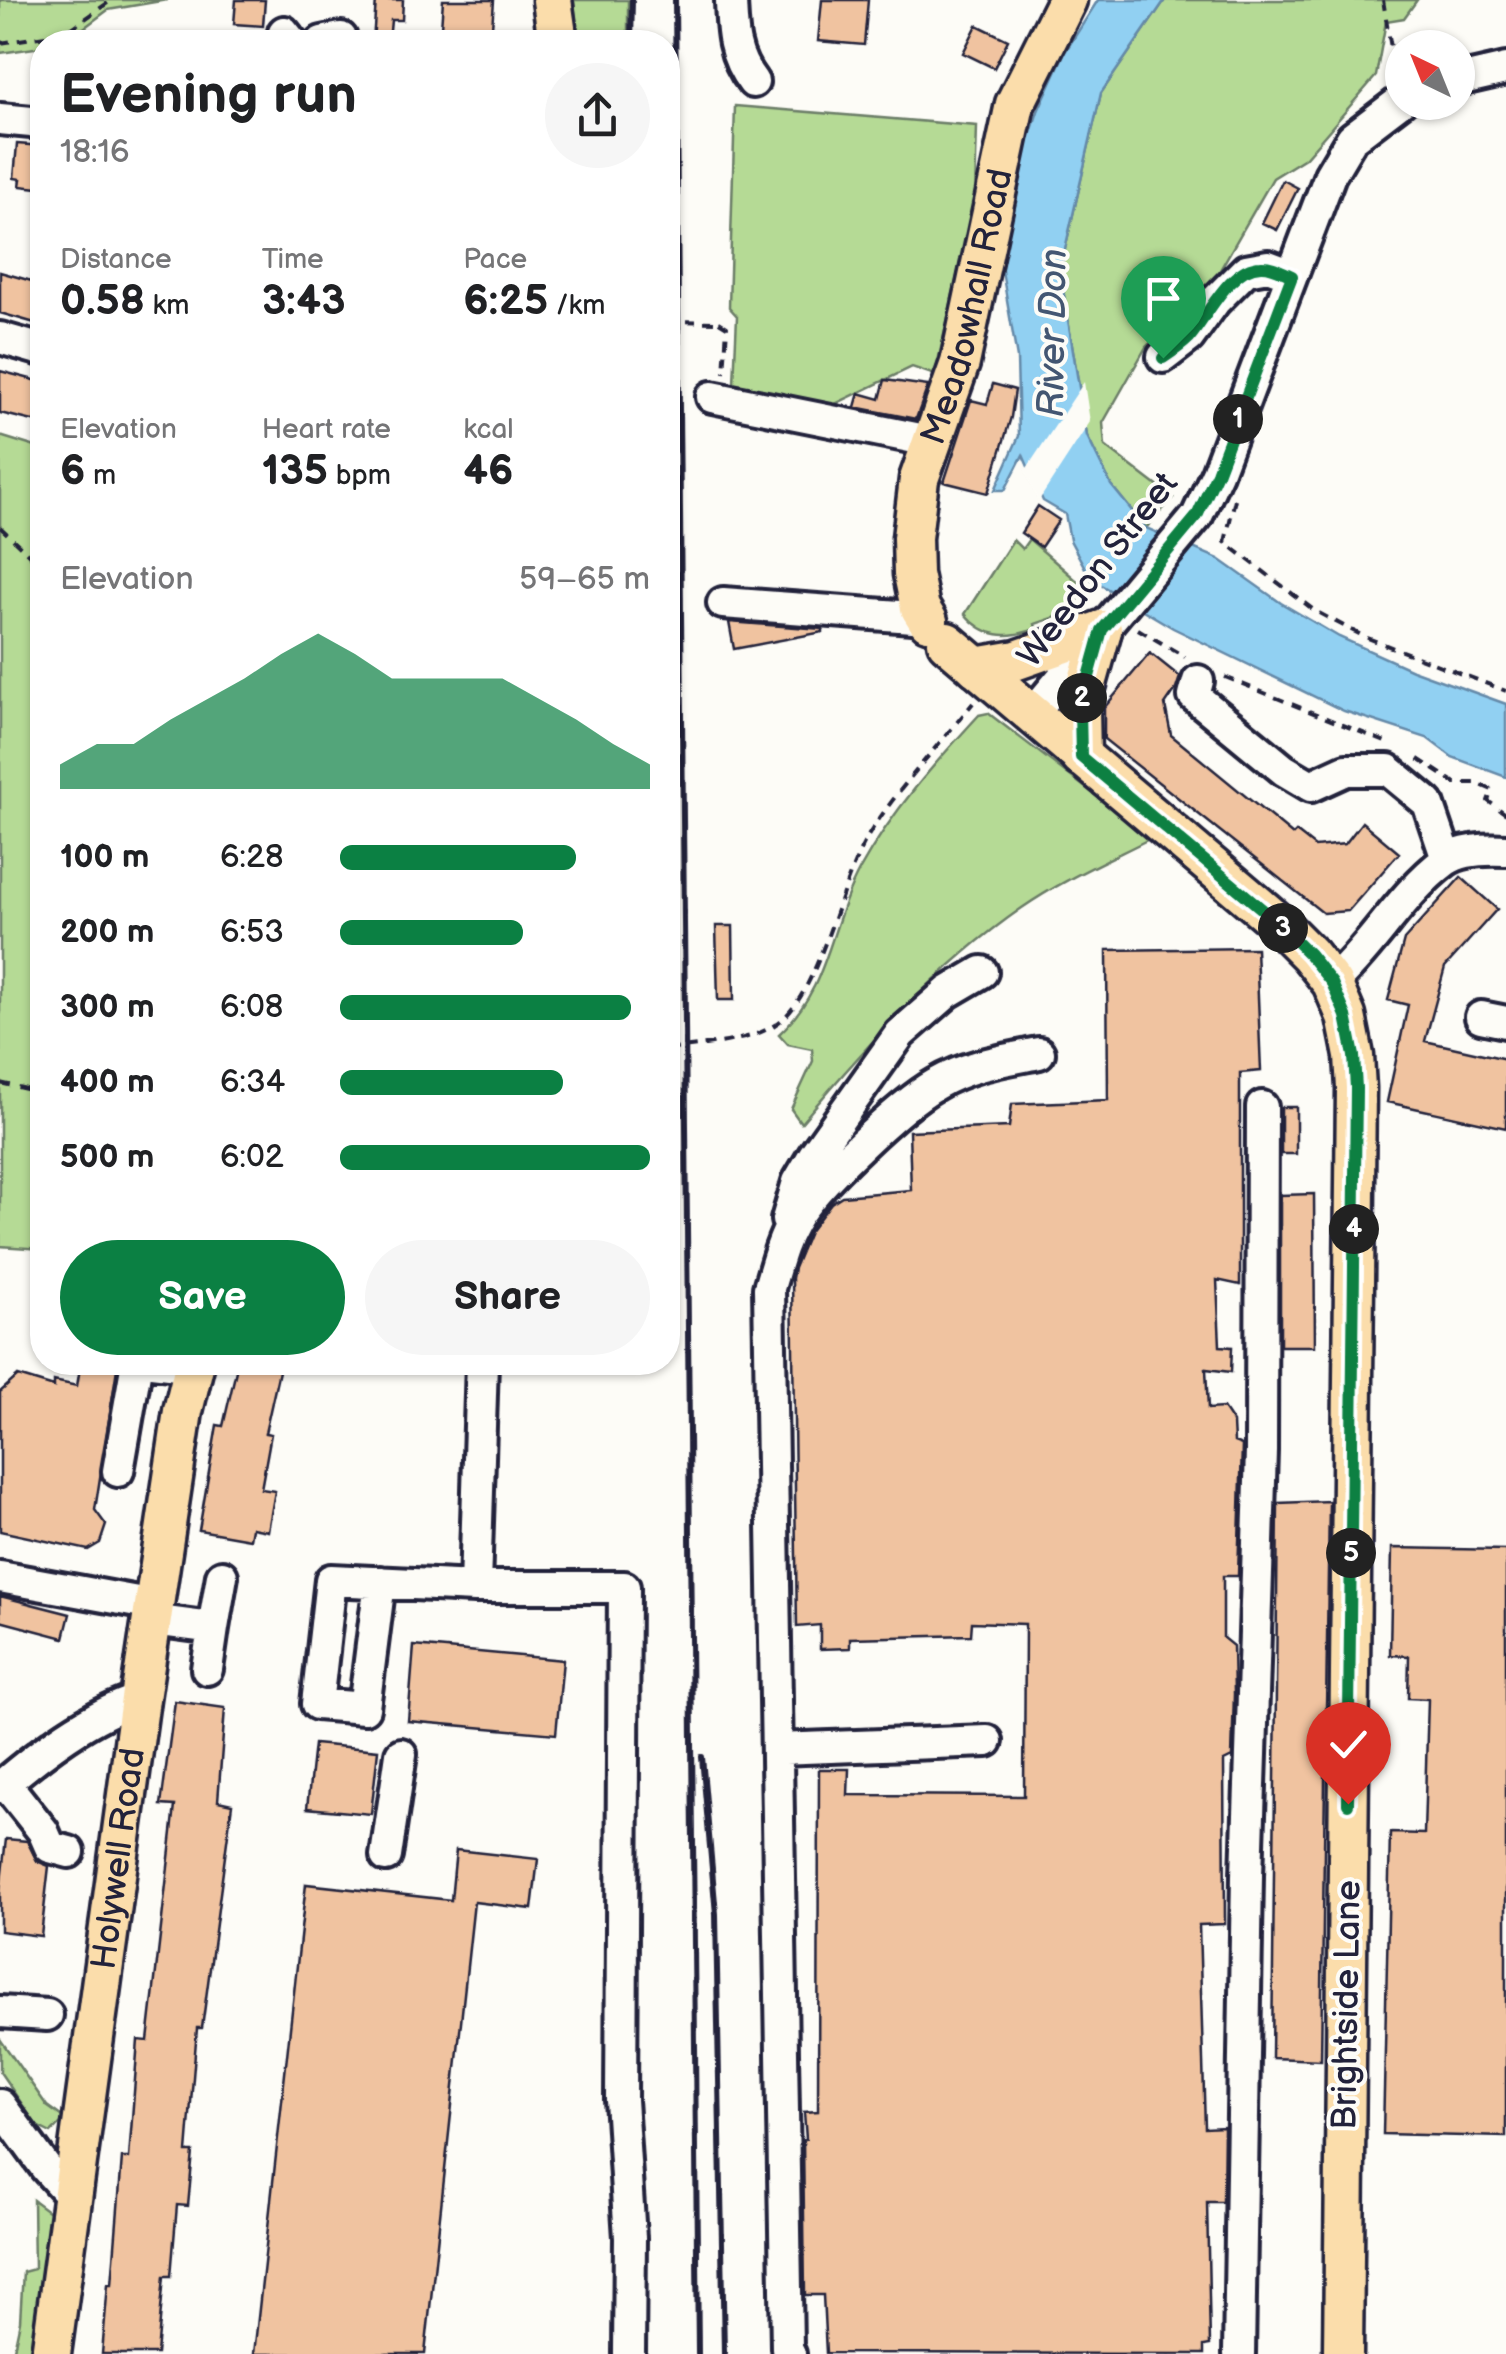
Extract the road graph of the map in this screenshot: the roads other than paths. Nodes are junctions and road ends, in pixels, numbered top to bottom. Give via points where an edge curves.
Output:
1 (552, 0) edge
2 (730, 0) edge
3 (1067, 0) edge
4 (556, 30) edge
5 (1506, 69) edge
6 (1475, 76) edge
7 (753, 82) dead end
8 (1385, 113) edge
9 (0, 119) edge
10 (30, 122) edge
11 (1292, 276) junction
12 (0, 338) edge
13 (30, 347) edge
14 (1163, 358) dead end
15 (718, 393) road end
16 (930, 441) junction
17 (723, 603) dead end
18 (1116, 623) junction
19 (933, 626) junction
20 (1201, 671) road end
21 (984, 674) junction
22 (1032, 714) junction
23 (1081, 757) junction
24 (1506, 850) edge
25 (1447, 858) junction
26 (982, 972) dead end
27 (1332, 983) junction
28 (1039, 1053) dead end
29 (1262, 1107) dead end
30 (780, 1247) junction
31 (135, 1375) edge
32 (193, 1375) edge
33 (482, 1375) edge
34 (118, 1472) dead end
35 (222, 1576) dead end
36 (0, 1577) edge
37 (380, 1582) dead end
38 (475, 1588) junction
39 (153, 1612) junction
40 (214, 1628) junction
41 (207, 1669) dead end
42 (140, 1699) junction
43 (987, 1741) dead end
44 (778, 1749) junction
45 (401, 1754) dead end
46 (3, 1785) edge
47 (69, 1852) dead end
48 (386, 1856) dead end
49 (0, 2012) edge
50 (47, 2015) dead end
51 (4, 2120) edge
52 (74, 2198) junction
53 (50, 2354) edge
54 (630, 2354) edge
55 (790, 2354) edge
56 (1239, 2354) edge
57 (1343, 2354) edge

1 - 4 main road
2 - 7 street via 732,41
3 - 16 main road, Meadowhall Road via 1015,104 960,363
5 - 6 street
8 - 11 street, Weedon Street via 1352,138 1339,158
9 - 10 street
11 - 14 street via 1268,266 1246,270 1190,337
11 - 18 street, Weedon Street via 1197,516
12 - 13 street
15 - 16 street
16 - 19 main road, Meadowhall Road via 912,538 915,591
17 - 19 street
18 - 21 main road
18 - 22 street, Weedon Street
18 - 23 main road via 1080,709
19 - 21 main road
20 - 25 street via 1194,696 1311,786 1346,770 1388,770 1428,803
21 - 22 main road
22 - 23 main road, Brightside Lane
23 - 27 main road, Brightside Lane via 1275,920
24 - 25 street
25 - 27 street
26 - 30 street via 900,1034 798,1182
27 - 57 main road, Brightside Lane via 1346,1016 1356,1088
28 - 30 street via 980,1064 935,1084 841,1166 795,1218
29 - 56 street via 1261,1450
30 - 44 street via 769,1288
31 - 34 street
32 - 39 main road, Holywell Road
33 - 38 street
35 - 40 street
36 - 39 street
37 - 38 street
38 - 54 street via 624,1588 613,1825 610,2148 630,2238
39 - 40 street
39 - 42 main road, Holywell Road
40 - 41 street
42 - 46 street via 72,1733
42 - 52 main road, Holywell Road
43 - 44 street
44 - 55 street
45 - 48 street
46 - 47 street via 50,1847
49 - 50 street
51 - 52 street
52 - 53 main road, Holywell Road

